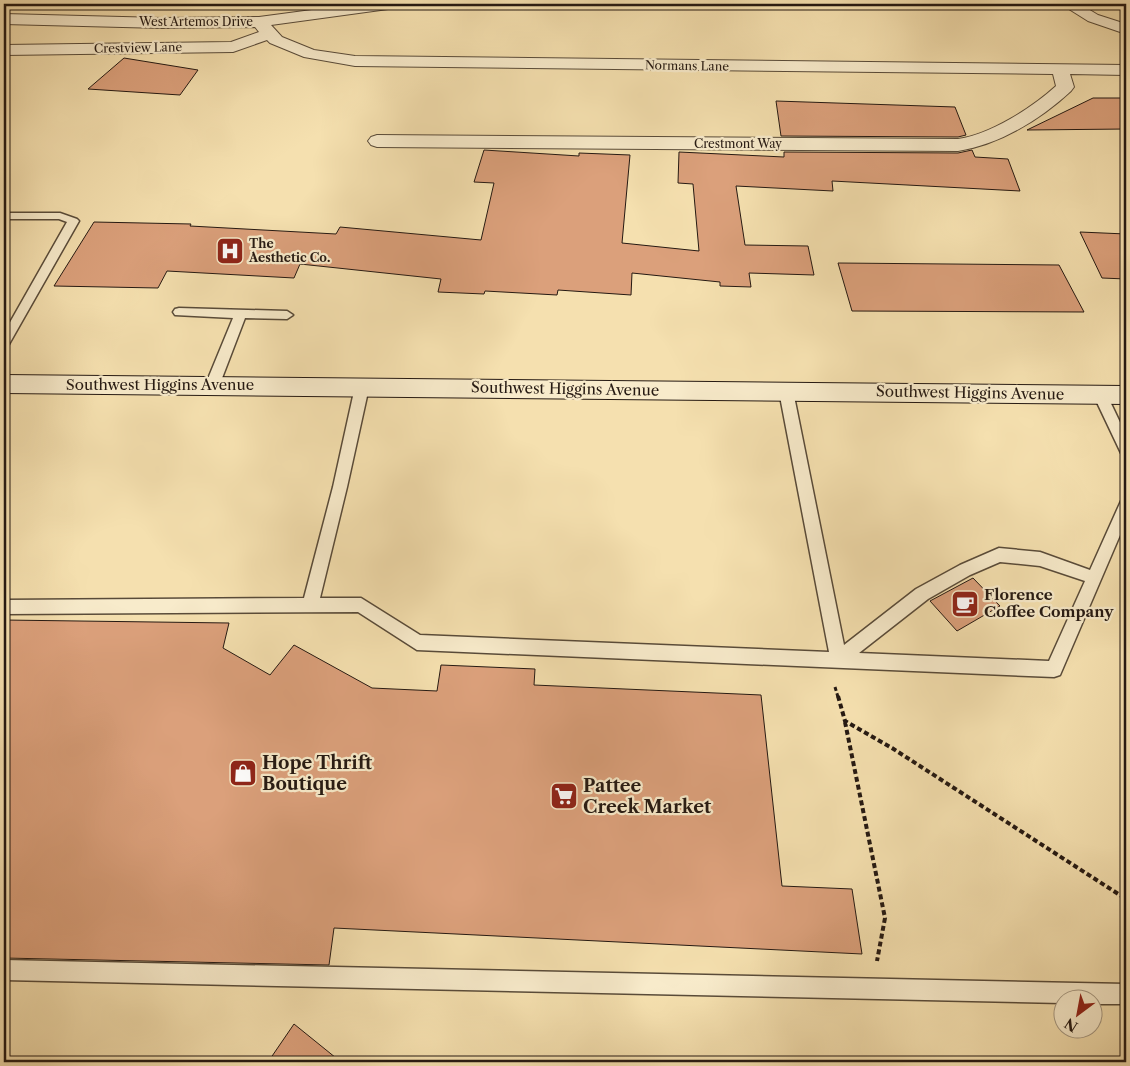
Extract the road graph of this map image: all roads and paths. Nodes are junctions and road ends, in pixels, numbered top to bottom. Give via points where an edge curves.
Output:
1 (388, 4) edge
2 (1070, 6) edge
3 (4, 19) edge
4 (265, 28) junction
5 (1126, 29) edge
6 (4, 50) edge
7 (1126, 70) edge
8 (1061, 71) junction
9 (377, 141) dead end
10 (4, 216) edge
11 (179, 312) dead end
12 (241, 314) junction
13 (287, 315) dead end
14 (4, 343) edge
15 (4, 384) edge
16 (212, 386) junction
17 (362, 387) junction
18 (786, 391) junction
19 (1100, 394) junction
20 (1126, 395) edge
21 (1126, 449) edge
22 (1126, 505) edge
23 (1094, 578) junction
24 (310, 605) junction
25 (4, 607) edge
26 (834, 659) junction
27 (845, 722) junction
28 (1126, 899) edge
29 (4, 970) edge
30 (872, 989) junction
31 (1126, 994) edge

1 - 4 street, West Artemos Drive
2 - 5 street
3 - 4 street, West Artemos Drive
4 - 6 street, Crestview Lane via 233,47
4 - 8 street, Normans Lane via 276,40 310,54 390,63
7 - 8 street, Normans Lane
8 - 9 street, Crestmont Way via 1065,87 1054,99 997,132 967,144
10 - 14 lane via 60,216 73,221
11 - 12 lane
12 - 13 lane
12 - 16 lane
15 - 16 street, Southwest Higgins Avenue
16 - 17 street, Southwest Higgins Avenue
17 - 18 street, Southwest Higgins Avenue
17 - 24 lane
18 - 19 street, Southwest Higgins Avenue
18 - 26 lane
19 - 20 street, Southwest Higgins Avenue
19 - 21 lane
22 - 23 lane
23 - 26 lane via 1040,559 999,555 922,594
23 - 26 lane via 1054,669
24 - 25 lane
24 - 26 lane via 361,605 417,642
26 - 27 path
27 - 28 path via 892,748
27 - 30 path via 885,918
29 - 30 lane
30 - 31 lane

